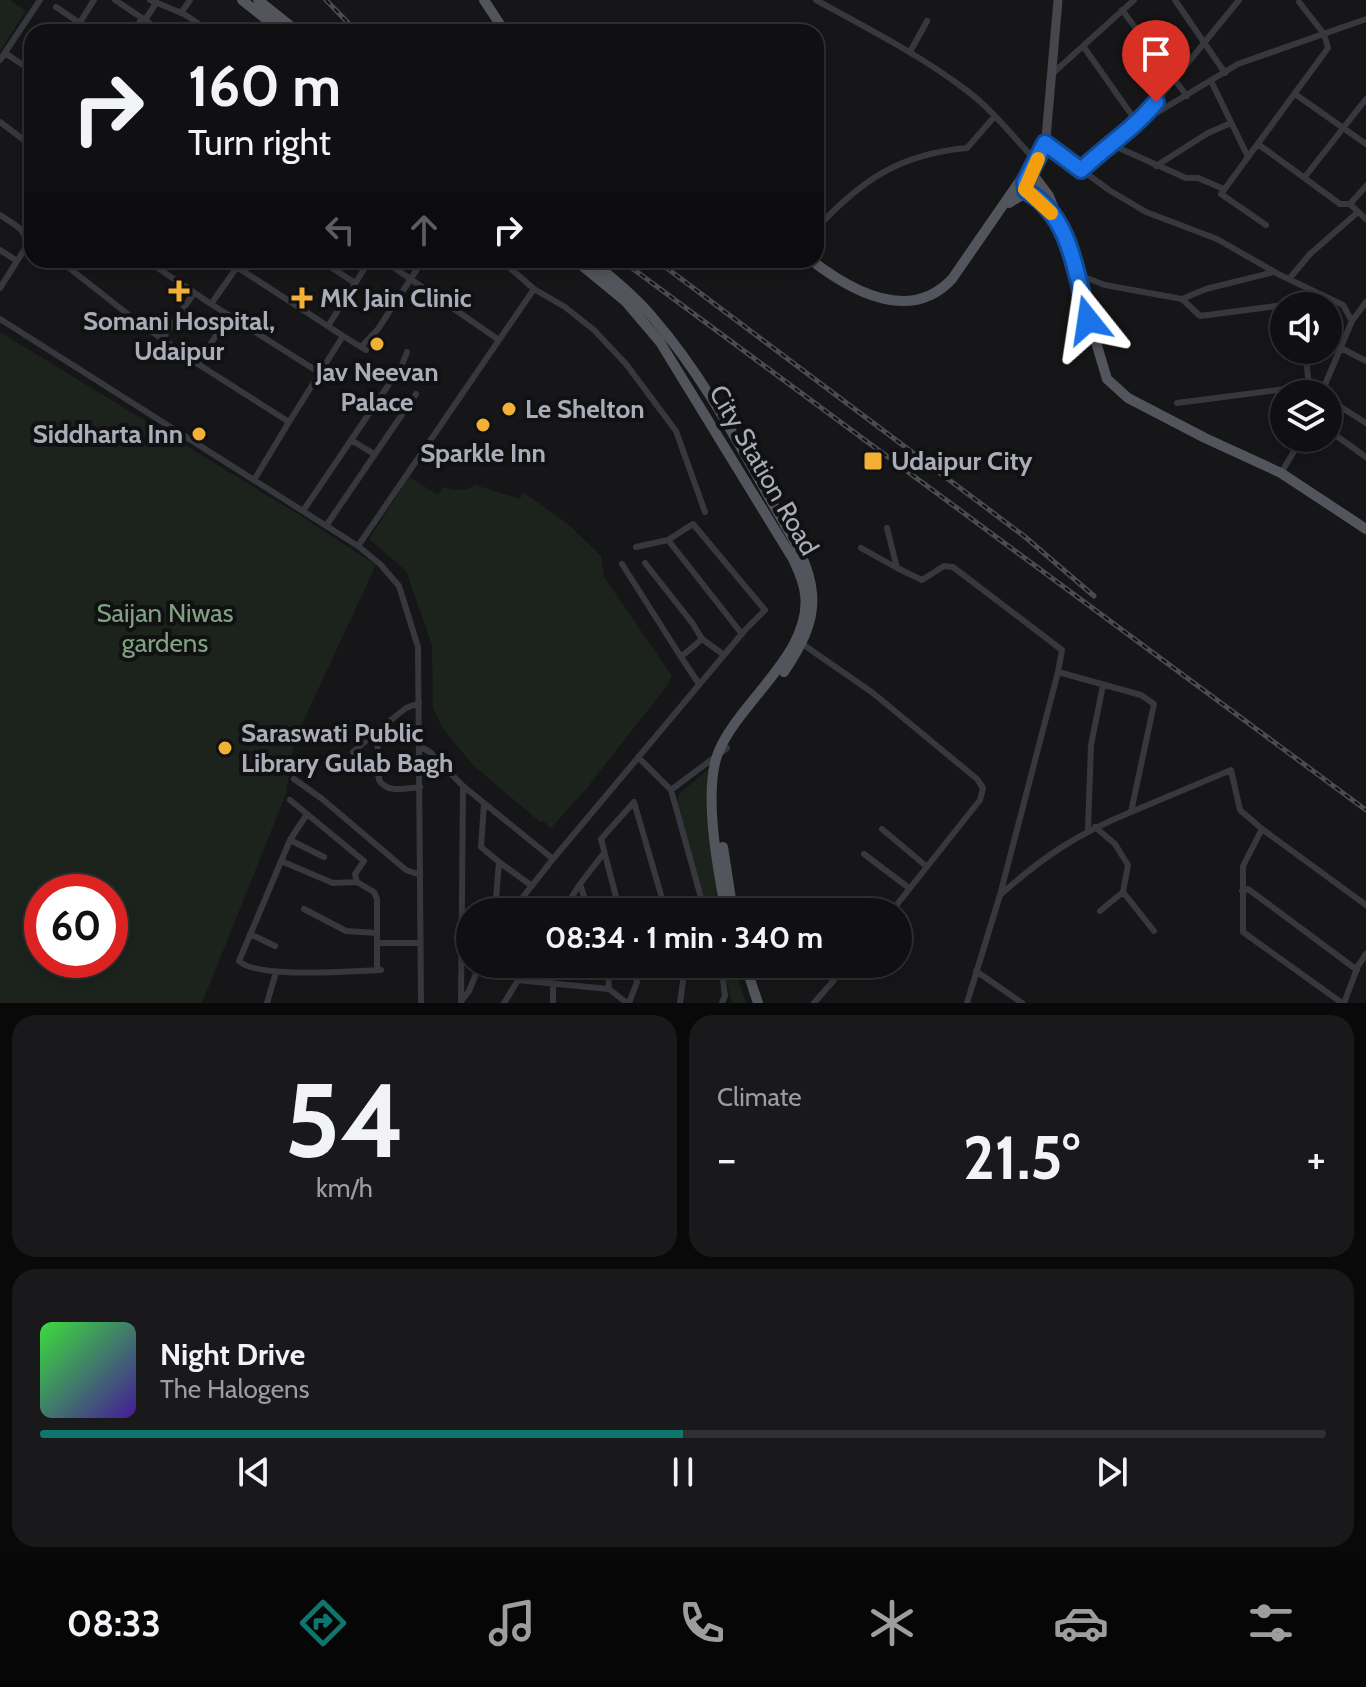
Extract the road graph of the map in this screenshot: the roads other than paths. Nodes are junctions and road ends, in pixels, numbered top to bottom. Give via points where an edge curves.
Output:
1 (40, 0) edge
2 (94, 0) edge
3 (115, 0) edge
4 (190, 0) edge
5 (242, 0) edge
6 (258, 0) edge
7 (484, 0) edge
8 (816, 0) edge
9 (1058, 0) edge
10 (1134, 0) edge
11 (1175, 0) edge
12 (1239, 0) edge
13 (1299, 1) edge
14 (153, 2) edge
15 (56, 7) dead end
16 (1122, 10) junction
17 (181, 13) junction
18 (144, 19) junction
19 (1366, 19) edge
20 (927, 21) dead end
21 (79, 23) joint
22 (24, 24) edge
23 (24, 24) edge
24 (140, 24) edge
25 (151, 24) edge
26 (198, 24) edge
27 (272, 24) edge
28 (288, 24) edge
29 (500, 24) edge
30 (1324, 34) junction
31 (1205, 42) junction
32 (1083, 46) junction
33 (910, 52) junction
34 (5, 53) junction
35 (0, 60) edge
36 (24, 66) edge
37 (1225, 73) junction
38 (1052, 74) junction
39 (1174, 79) junction
40 (1211, 81) junction
41 (1295, 94) junction
42 (1187, 96) junction
43 (1366, 99) edge
44 (995, 116) junction
45 (0, 122) edge
46 (1231, 123) junction
47 (1138, 124) junction
48 (1342, 128) junction
49 (24, 140) edge
50 (1045, 143) junction
51 (1110, 144) junction
52 (1258, 144) junction
53 (1366, 144) edge
54 (1248, 157) junction
55 (1036, 161) junction
56 (1156, 166) junction
57 (1081, 170) junction
58 (1030, 174) junction
59 (1304, 178) junction
60 (1366, 186) edge
61 (1224, 189) junction
62 (1027, 192) junction
63 (1350, 204) junction
64 (1358, 212) junction
65 (0, 215) edge
66 (996, 215) junction
67 (1366, 219) edge
68 (824, 220) edge
69 (1059, 222) junction
70 (1266, 225) dead end
71 (24, 234) edge
72 (0, 250) edge
73 (24, 253) edge
74 (17, 261) junction
75 (70, 268) edge
76 (158, 268) edge
77 (236, 268) edge
78 (239, 268) edge
79 (332, 268) edge
80 (365, 268) edge
81 (395, 268) edge
82 (418, 268) edge
83 (510, 268) edge
84 (585, 268) edge
85 (600, 268) edge
86 (821, 268) edge
87 (1274, 272) junction
88 (1076, 274) junction
89 (411, 279) junction
90 (1289, 279) junction
91 (355, 283) junction
92 (1307, 287) junction
93 (0, 288) edge
94 (534, 289) junction
95 (1305, 292) edge
96 (194, 293) junction
97 (1182, 299) junction
98 (1366, 302) edge
99 (211, 304) junction
100 (1270, 308) edge
101 (229, 315) junction
102 (0, 319) edge
103 (1352, 321) junction
104 (328, 326) junction
105 (343, 336) junction
106 (163, 338) junction
107 (499, 340) junction
108 (1342, 346) edge
109 (1342, 349) edge
110 (407, 352) dead end
111 (1366, 361) edge
112 (198, 364) junction
113 (320, 373) junction
114 (416, 394) dead end
115 (1270, 394) edge
116 (1177, 403) dead end
117 (1342, 408) edge
118 (289, 422) junction
119 (1366, 423) edge
120 (351, 440) junction
121 (1342, 440) edge
122 (1294, 452) edge
123 (374, 454) junction
124 (1366, 457) edge
125 (1281, 473) junction
126 (254, 480) junction
127 (303, 511) junction
128 (705, 512) dead end
129 (326, 526) junction
130 (887, 528) dead end
131 (1366, 529) edge
132 (668, 540) junction
133 (358, 546) junction
134 (636, 547) dead end
135 (861, 548) dead end
136 (645, 563) dead end
137 (622, 564) dead end
138 (897, 568) junction
139 (742, 634) junction
140 (702, 639) junction
141 (801, 643) junction
142 (724, 655) junction
143 (681, 657) junction
144 (1058, 672) junction
145 (699, 684) junction
146 (1103, 685) junction
147 (419, 703) junction
148 (377, 731) junction
149 (419, 746) junction
150 (722, 751) junction
151 (638, 757) junction
152 (379, 776) junction
153 (294, 779) dead end
154 (463, 786) junction
155 (420, 787) junction
156 (671, 790) junction
157 (290, 800) dead end
158 (484, 804) junction
159 (1131, 812) junction
160 (307, 814) junction
161 (1091, 828) junction
162 (882, 829) dead end
163 (1262, 829) junction
164 (290, 840) junction
165 (604, 853) junction
166 (864, 854) dead end
167 (324, 857) dead end
168 (553, 859) junction
169 (281, 861) junction
170 (499, 862) junction
171 (926, 866) junction
172 (420, 875) junction
173 (357, 882) junction
174 (580, 884) junction
175 (532, 886) junction
176 (909, 888) junction
177 (1242, 891) junction
178 (1123, 892) junction
179 (1000, 895) junction
180 (496, 898) edge
181 (522, 898) edge
182 (571, 898) edge
183 (584, 898) edge
184 (616, 898) edge
185 (662, 898) edge
186 (701, 898) edge
187 (727, 898) edge
188 (902, 898) edge
189 (1366, 905) edge
190 (304, 909) dead end
191 (1100, 911) dead end
192 (1154, 931) dead end
193 (377, 933) junction
194 (250, 934) junction
195 (377, 943) junction
196 (420, 943) junction
197 (275, 946) dead end
198 (1366, 954) edge
199 (1357, 970) junction
200 (976, 971) junction
201 (276, 972) junction
202 (474, 978) edge
203 (609, 978) edge
204 (636, 978) edge
205 (682, 978) edge
206 (723, 978) edge
207 (742, 978) edge
208 (750, 978) edge
209 (836, 978) edge
210 (517, 980) joint
211 (553, 983) junction
212 (609, 989) junction
213 (461, 1002) edge
214 (267, 1003) edge
215 (421, 1003) edge
216 (504, 1003) edge
217 (553, 1003) edge
218 (628, 1003) edge
219 (680, 1003) edge
220 (722, 1003) edge
221 (750, 1003) edge
222 (758, 1003) edge
223 (814, 1003) edge
224 (967, 1003) edge
225 (1022, 1003) edge
226 (1343, 1003) edge

1 - 23 street
2 - 21 street
3 - 18 street
4 - 17 street
5 - 27 main road
6 - 28 main road
7 - 29 main road
8 - 33 street
9 - 38 street
10 - 16 street
11 - 31 street
12 - 31 street
13 - 30 street
14 - 17 street
14 - 18 street
15 - 21 street
16 - 32 street
16 - 39 street
17 - 26 street
18 - 24 street
18 - 25 street
19 - 30 street
20 - 33 street
22 - 34 street
30 - 37 street
30 - 41 street via 1328,48
31 - 37 street
31 - 39 street
32 - 38 street
32 - 47 street
33 - 44 street
34 - 35 street
34 - 36 street
37 - 40 street
38 - 50 street
39 - 42 street
39 - 47 street
40 - 42 street
40 - 46 street
41 - 48 street
41 - 52 street
42 - 47 street
43 - 48 street
44 - 55 street
44 - 68 street via 967,148 933,151 871,178
45 - 49 street
46 - 54 street
46 - 56 street
47 - 51 street
48 - 53 street
48 - 59 street
50 - 55 street
50 - 57 street
51 - 56 street
51 - 57 street
52 - 54 street
52 - 59 street
54 - 61 street
55 - 58 street
56 - 61 street
57 - 87 street via 1146,212 1217,239
58 - 62 main road via 1035,183
58 - 66 main road
58 - 69 main road via 1046,190
59 - 63 street via 1340,204
60 - 63 street
61 - 70 street via 1221,194
62 - 66 main road
62 - 69 main road
63 - 64 street
64 - 67 street
64 - 90 street
65 - 71 street
66 - 86 main road via 947,284 914,302 851,288
69 - 88 main road
72 - 74 street
73 - 74 street
74 - 93 street
75 - 106 street
76 - 96 street
77 - 99 street
78 - 104 street
79 - 91 street
80 - 91 street
81 - 89 street
82 - 89 street
83 - 94 street
84 - 150 main road, City Station Road via 626,302 660,342 793,559 805,593 797,635 731,729
85 - 141 main road, City Station Road via 668,336 800,552 812,592 812,615
87 - 90 street
87 - 97 street
88 - 97 street via 1105,285
88 - 125 main road via 1107,379 1157,414
89 - 105 street via 363,349
89 - 107 street
90 - 92 street
91 - 104 street
92 - 95 street
92 - 103 street via 1343,305
94 - 107 street
94 - 128 street via 594,330 626,364 676,431
96 - 99 street
96 - 106 street
97 - 100 street via 1200,316
98 - 103 street
99 - 101 street
101 - 112 street
101 - 113 street
102 - 126 street
103 - 108 street
104 - 105 street
105 - 113 street
106 - 112 street
107 - 133 street
109 - 111 street
110 - 120 street
112 - 118 street
113 - 118 street
114 - 123 street
115 - 116 street
117 - 119 street
118 - 126 street
120 - 123 street
120 - 127 street
121 - 124 street
122 - 125 street
123 - 129 street
125 - 131 main road
126 - 127 street
127 - 129 street
129 - 133 street
130 - 138 street
132 - 134 street
132 - 139 street
132 - 139 street via 693,524 765,610
133 - 147 street via 390,575 404,598 418,647
135 - 138 street
136 - 140 street
137 - 143 street
138 - 144 street via 922,580 944,566 953,567 1062,650
139 - 142 street
140 - 142 street
140 - 143 street
141 - 150 main road, City Station Road
141 - 171 street via 873,693 983,788 980,800
142 - 145 street
143 - 145 street
144 - 146 street
144 - 179 street
145 - 151 street
146 - 159 street via 1154,704
146 - 161 street via 1091,745
147 - 148 street
147 - 149 street
148 - 152 street
148 - 152 street via 353,752
149 - 154 street
149 - 155 street
150 - 156 street
150 - 187 main road, City Station Road via 712,808
151 - 156 street
151 - 168 street
152 - 155 street via 387,788
153 - 172 street via 409,872
154 - 158 street
154 - 213 street
155 - 172 street
156 - 186 street
157 - 160 street
158 - 168 street
158 - 170 street via 481,847
159 - 161 street
159 - 163 street via 1231,770 1240,810
160 - 164 street
160 - 173 street via 364,861 355,874
161 - 178 street via 1115,844 1128,865
161 - 179 street
162 - 171 street
163 - 177 street via 1243,866
163 - 189 street
164 - 167 street
164 - 169 street
165 - 174 street
165 - 184 street
165 - 185 street via 601,839 634,802
166 - 176 street
168 - 175 street
169 - 173 street via 333,883
169 - 194 street
170 - 175 street
170 - 180 street
171 - 176 street
172 - 196 street
173 - 193 street via 376,895
174 - 182 street
174 - 183 street
175 - 181 street
176 - 188 street
177 - 199 street via 1248,889
177 - 226 street via 1243,932
178 - 191 street
178 - 192 street
179 - 200 street
190 - 193 street via 346,931
193 - 195 street
194 - 197 street
194 - 201 street via 240,963
195 - 196 street
195 - 201 street via 379,970
196 - 215 street
198 - 199 street
199 - 226 street
200 - 224 street
200 - 225 street
201 - 214 street
202 - 213 street
203 - 212 street
204 - 218 street
205 - 219 street
206 - 220 street
207 - 221 main road
208 - 222 main road
209 - 223 street
210 - 211 street
210 - 216 street
211 - 212 street
211 - 217 street
212 - 218 street

